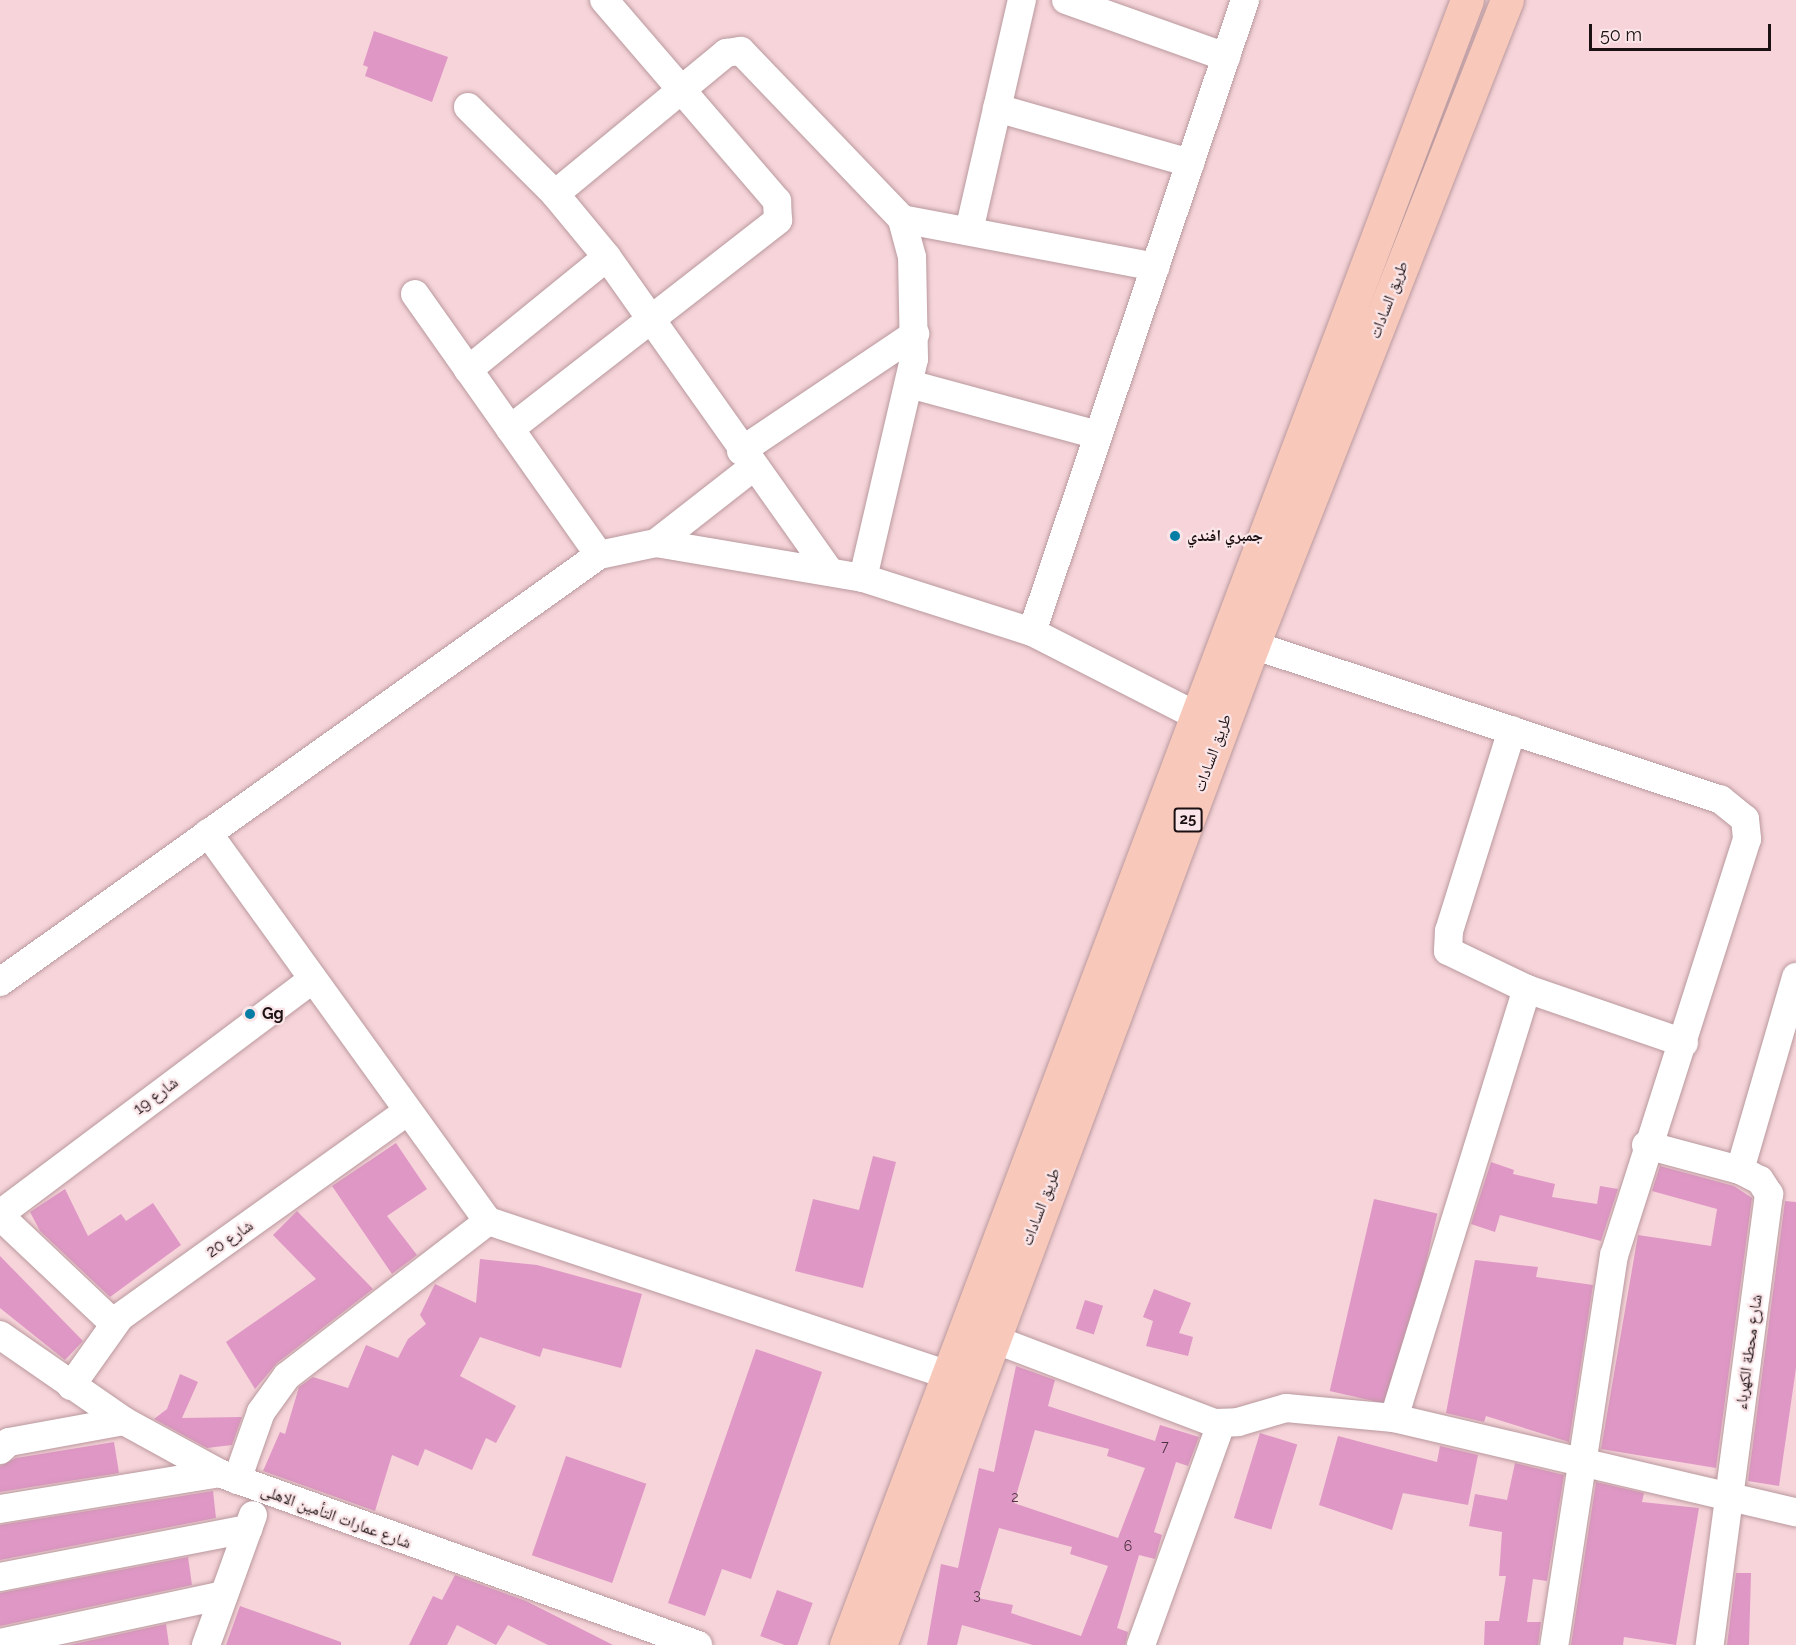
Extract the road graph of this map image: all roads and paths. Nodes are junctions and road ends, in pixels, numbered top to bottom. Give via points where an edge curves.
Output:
1 (604, 0) edge
2 (1022, 0) edge
3 (1066, 0) edge
4 (1245, 0) edge
5 (1467, 0) edge
6 (1507, 0) edge
7 (1226, 57) junction
8 (683, 92) junction
9 (468, 107) dead end
10 (997, 108) junction
11 (1190, 163) junction
12 (555, 194) junction
13 (902, 219) junction
14 (969, 231) junction
15 (607, 257) junction
16 (1155, 267) junction
17 (415, 294) dead end
18 (649, 318) junction
19 (915, 334) junction
20 (468, 370) junction
21 (909, 384) junction
22 (510, 429) junction
23 (1098, 435) junction
24 (746, 459) junction
25 (656, 543) junction
26 (599, 555) junction
27 (830, 572) junction
28 (863, 578) junction
29 (1032, 632) junction
30 (1253, 645) junction
31 (1193, 714) junction
32 (1512, 730) junction
33 (208, 833) junction
34 (1102, 958) junction
35 (1132, 970) junction
36 (1796, 977) edge
37 (313, 979) junction
38 (0, 982) edge
39 (1527, 989) junction
40 (1684, 1043) junction
41 (408, 1112) junction
42 (1646, 1145) junction
43 (1740, 1170) junction
44 (0, 1215) edge
45 (488, 1221) junction
46 (113, 1323) junction
47 (0, 1335) edge
48 (991, 1338) junction
49 (945, 1374) junction
50 (71, 1386) junction
51 (1394, 1418) junction
52 (123, 1421) junction
53 (1221, 1424) junction
54 (0, 1450) edge
55 (1583, 1461) junction
56 (239, 1481) junction
57 (1729, 1495) junction
58 (0, 1509) edge
59 (1796, 1512) edge
60 (248, 1528) junction
61 (0, 1578) edge
62 (224, 1595) junction
63 (0, 1643) edge
64 (206, 1645) edge
65 (698, 1645) edge
66 (846, 1645) edge
67 (880, 1645) edge
68 (1141, 1645) edge
69 (1554, 1645) edge
70 (1710, 1645) edge

1 - 8 street
2 - 10 street
3 - 7 street
4 - 7 street
5 - 31 main road, طريق السادات / 25
6 - 30 main road, طريق السادات / 25
7 - 11 street
8 - 12 street
8 - 13 street via 726,53 741,51 752,56
8 - 18 street via 777,201 778,220
9 - 12 street
10 - 11 street
10 - 14 street
11 - 16 street
12 - 15 street
13 - 14 street
13 - 19 street via 912,257
14 - 16 street
15 - 18 street
15 - 20 street
16 - 23 street
17 - 20 street
18 - 22 street
18 - 24 street
19 - 21 street
19 - 24 street
20 - 22 street
21 - 23 street
21 - 28 street
22 - 26 street
23 - 29 street
24 - 25 street
24 - 27 street
25 - 26 street
25 - 27 street
26 - 33 street
27 - 28 street
28 - 29 street
29 - 31 street
30 - 32 street
30 - 35 main road, طريق السادات / 25
31 - 34 main road, طريق السادات / 25
32 - 39 street via 1446,941 1452,957
32 - 40 street via 1720,799 1745,819 1747,839
33 - 37 street
33 - 38 street
34 - 35 main road
34 - 49 main road, طريق السادات / 25
35 - 48 main road, طريق السادات / 25
36 - 43 street
37 - 41 street
37 - 44 street, شارع 19
39 - 40 street
39 - 51 street
40 - 42 street
41 - 45 street
41 - 46 street, شارع 20
42 - 43 street, شارع محطة الكهرباء
42 - 55 street via 1614,1255
43 - 57 street, شارع محطة الكهرباء via 1760,1180 1769,1204
44 - 46 street
45 - 49 street
45 - 56 street via 287,1376 261,1413
46 - 50 street, شارع 20
47 - 50 street, شارع عمارات التأمين الاهلى
48 - 53 street
48 - 67 main road, طريق السادات / 25
49 - 66 main road, طريق السادات / 25
50 - 52 street, شارع عمارات التأمين الاهلى
51 - 53 street via 1286,1408
51 - 55 street
52 - 54 street via 9,1442
52 - 56 street, شارع عمارات التأمين الاهلى
53 - 68 street
55 - 57 street
55 - 69 street
56 - 58 street
56 - 60 street
56 - 65 street, شارع عمارات التأمين الاهلى
57 - 59 street
57 - 70 street, شارع محطة الكهرباء
60 - 61 street
60 - 62 street
62 - 63 street
62 - 64 street

